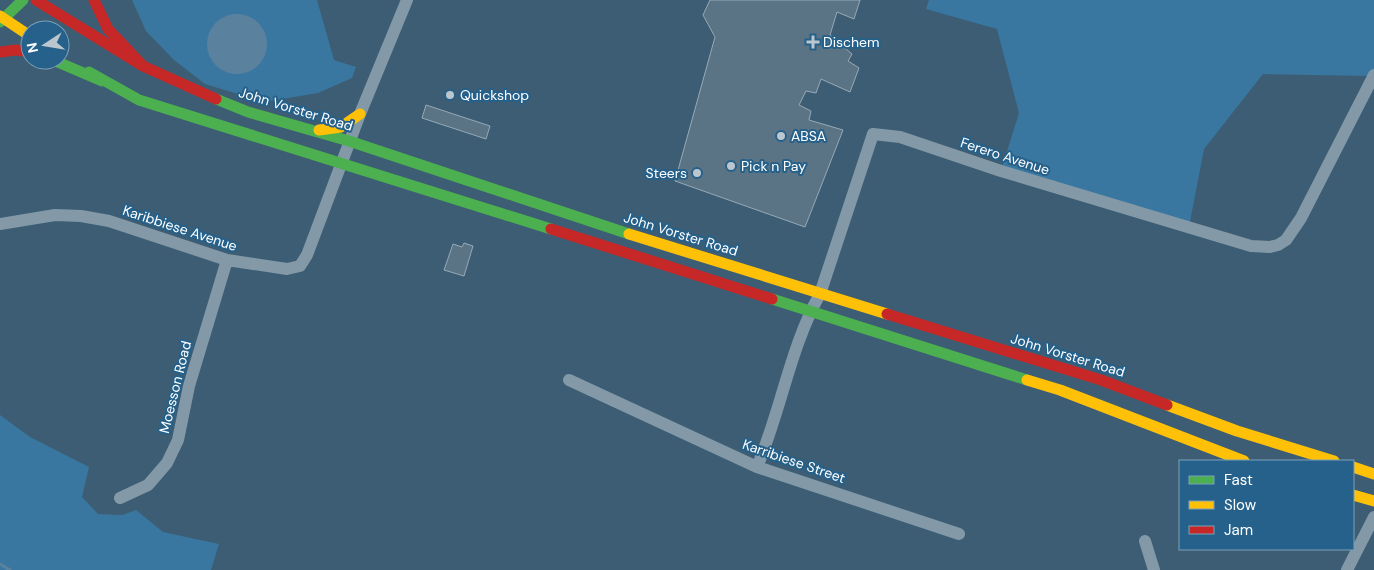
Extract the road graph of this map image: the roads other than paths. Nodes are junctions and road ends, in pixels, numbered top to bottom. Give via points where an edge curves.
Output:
1 (22, 0) edge
2 (36, 0) edge
3 (94, 0) edge
4 (408, 0) edge
5 (1, 18) edge
6 (20, 30) edge
7 (20, 51) edge
8 (0, 52) edge
9 (70, 61) edge
10 (143, 66) junction
11 (70, 67) edge
12 (1374, 76) edge
13 (102, 81) junction
14 (360, 114) junction
15 (307, 131) junction
16 (349, 141) junction
17 (340, 163) junction
18 (0, 224) edge
19 (227, 260) junction
20 (820, 294) junction
21 (810, 311) junction
22 (569, 380) dead end
23 (1241, 460) edge
24 (1331, 460) edge
25 (757, 466) junction
26 (1354, 467) edge
27 (1374, 474) edge
28 (1354, 495) edge
29 (120, 498) dead end
30 (1374, 502) edge
31 (1374, 517) edge
32 (959, 534) dead end
33 (1145, 541) dead end
34 (1154, 570) edge
35 (1346, 570) edge

1 - 5 main road
2 - 10 main road, John Vorster Road
3 - 10 main road via 112,38
4 - 14 street
5 - 6 main road
7 - 8 main road
9 - 13 main road
10 - 15 main road, John Vorster Road via 248,112
11 - 13 main road
12 - 20 street, Ferero Avenue via 1301,218 1286,240 1270,247 1251,246 1187,228 900,136 873,134
13 - 17 main road via 139,100
14 - 15 main road via 341,127
14 - 16 street
15 - 16 main road, John Vorster Road
16 - 17 street
16 - 20 main road, John Vorster Road via 593,223
17 - 19 street, Karibbiese Avenue via 308,255 300,266 287,269
17 - 21 main road
18 - 19 street, Karibbiese Avenue via 54,215 81,216 109,221
19 - 29 street, Moesson Road via 189,386 178,440 167,462 148,485
20 - 21 street, Ferero Avenue
20 - 24 main road, John Vorster Road via 1101,380 1237,431
21 - 23 main road via 1060,390
21 - 25 street, Ferero Avenue via 773,429
22 - 25 street, Karribiese Street
25 - 32 street, Karribiese Street
26 - 27 main road
28 - 30 main road
31 - 35 street
33 - 34 street

